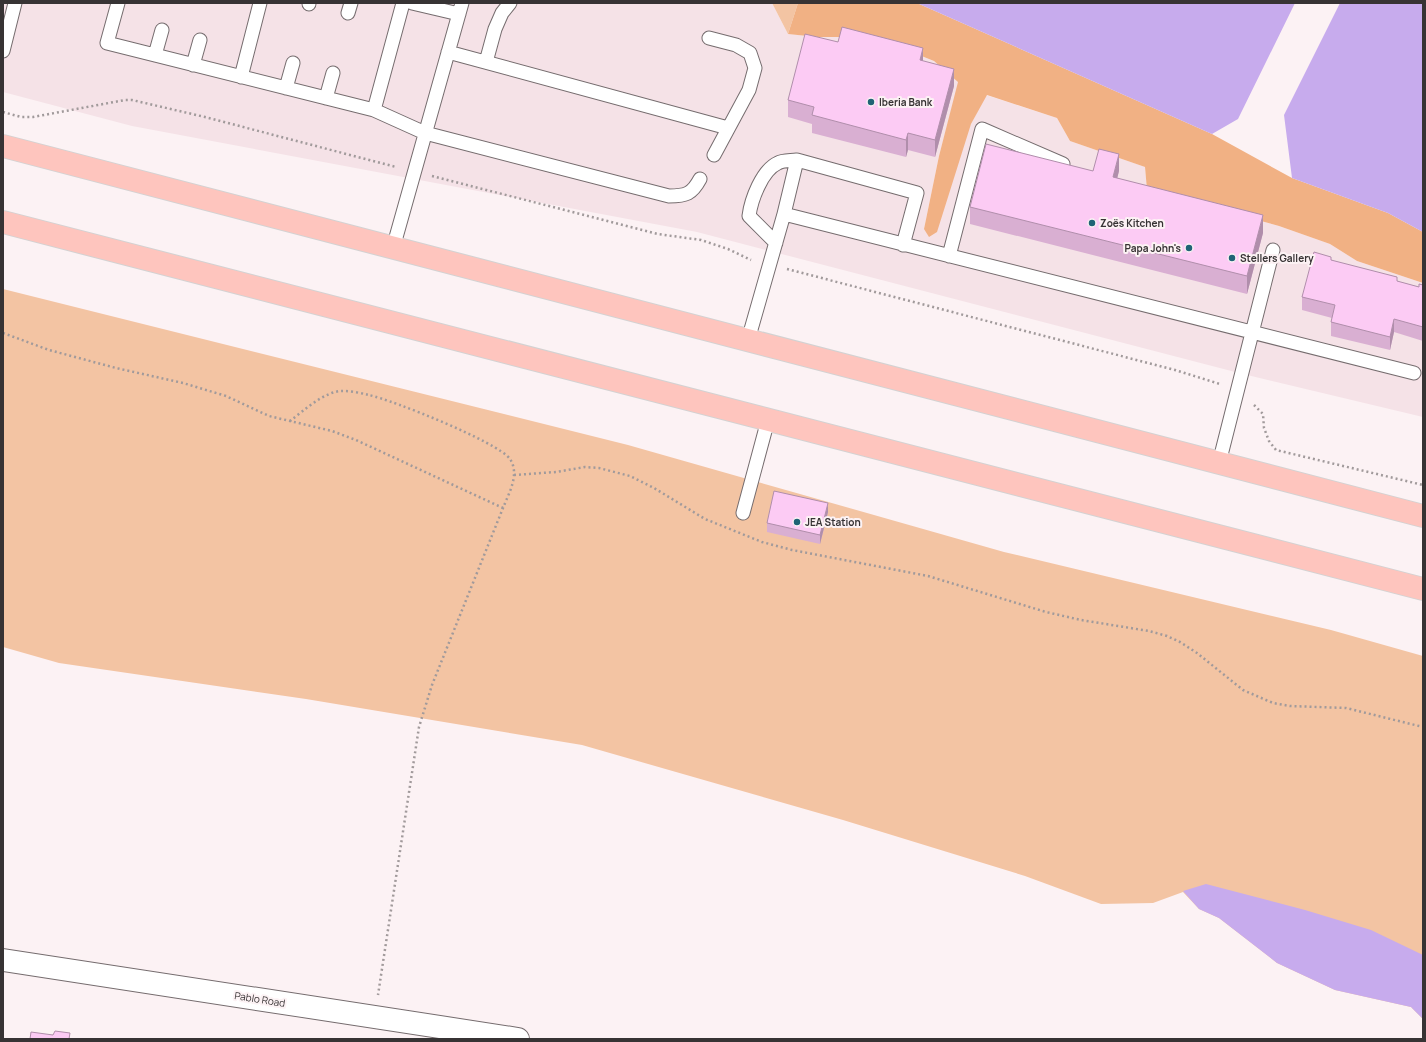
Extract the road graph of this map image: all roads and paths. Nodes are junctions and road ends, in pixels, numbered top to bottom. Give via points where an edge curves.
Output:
1 (15, 3) edge
2 (118, 3) edge
3 (260, 3) edge
4 (403, 3) edge
5 (412, 3) edge
6 (510, 3) edge
7 (460, 9) edge
8 (162, 30) dead end
9 (709, 38) dead end
10 (200, 40) dead end
11 (3, 51) edge
12 (448, 52) junction
13 (155, 55) junction
14 (486, 62) junction
15 (293, 63) dead end
16 (194, 65) junction
17 (333, 73) dead end
18 (241, 77) junction
19 (286, 88) junction
20 (326, 98) junction
21 (374, 110) junction
22 (3, 112) edge
23 (728, 128) junction
24 (425, 133) junction
25 (3, 146) edge
26 (714, 155) dead end
27 (797, 160) junction
28 (1063, 164) edge
29 (414, 171) junction
30 (700, 179) dead end
31 (784, 214) junction
32 (3, 222) edge
33 (776, 243) junction
34 (903, 244) junction
35 (393, 248) junction
36 (1273, 250) dead end
37 (948, 256) junction
38 (770, 266) junction
39 (3, 333) edge
40 (1252, 333) junction
41 (748, 340) junction
42 (1414, 374) dead end
43 (1236, 396) junction
44 (768, 420) junction
45 (290, 421) junction
46 (1219, 463) junction
47 (514, 475) junction
48 (1423, 485) edge
49 (504, 508) junction
50 (743, 513) dead end
51 (1423, 516) edge
52 (1423, 589) edge
53 (1423, 727) edge
54 (3, 960) edge
55 (374, 1017) junction
56 (518, 1039) edge

1 - 11 lane
2 - 13 lane via 107,43
3 - 18 lane
4 - 21 lane
5 - 7 lane
6 - 14 lane via 495,29
7 - 12 lane
8 - 13 lane
9 - 23 lane via 736,45 750,53 756,68 749,90
10 - 16 lane
12 - 14 lane
12 - 24 lane
13 - 16 lane
14 - 23 lane
15 - 19 lane
16 - 18 lane
17 - 20 lane
18 - 19 lane
19 - 20 lane
20 - 21 lane
21 - 24 lane
22 - 29 path via 33,117 132,100
23 - 26 lane
24 - 29 lane
24 - 30 lane via 669,196 682,196 695,188
25 - 35 main road
27 - 31 lane
27 - 33 lane via 779,162 767,170 751,203 748,216
27 - 34 lane via 917,193
28 - 37 lane via 982,129
29 - 35 lane
29 - 38 path via 651,232 701,240
31 - 33 lane
31 - 34 lane
32 - 44 main road
33 - 38 lane
34 - 37 lane
35 - 41 main road
36 - 40 lane
37 - 40 lane
38 - 41 lane
38 - 43 path via 1174,370 1218,383
39 - 45 path via 50,350 226,396 269,416
40 - 42 lane
40 - 43 lane
41 - 46 main road
43 - 46 lane
43 - 48 path via 1254,405 1263,414 1264,428 1276,450
44 - 50 lane
44 - 52 main road
45 - 47 path via 327,394 341,391 370,395 432,418 491,445 510,458
45 - 49 path via 332,431 356,440
46 - 51 main road
47 - 49 path
47 - 53 path via 585,467 630,476 705,519 762,542 928,576 1046,612 1167,636 1197,653 1244,690 1273,703 1346,708
49 - 55 path via 432,685 419,727
54 - 55 street, Pablo Road
55 - 56 street, Pablo Road

